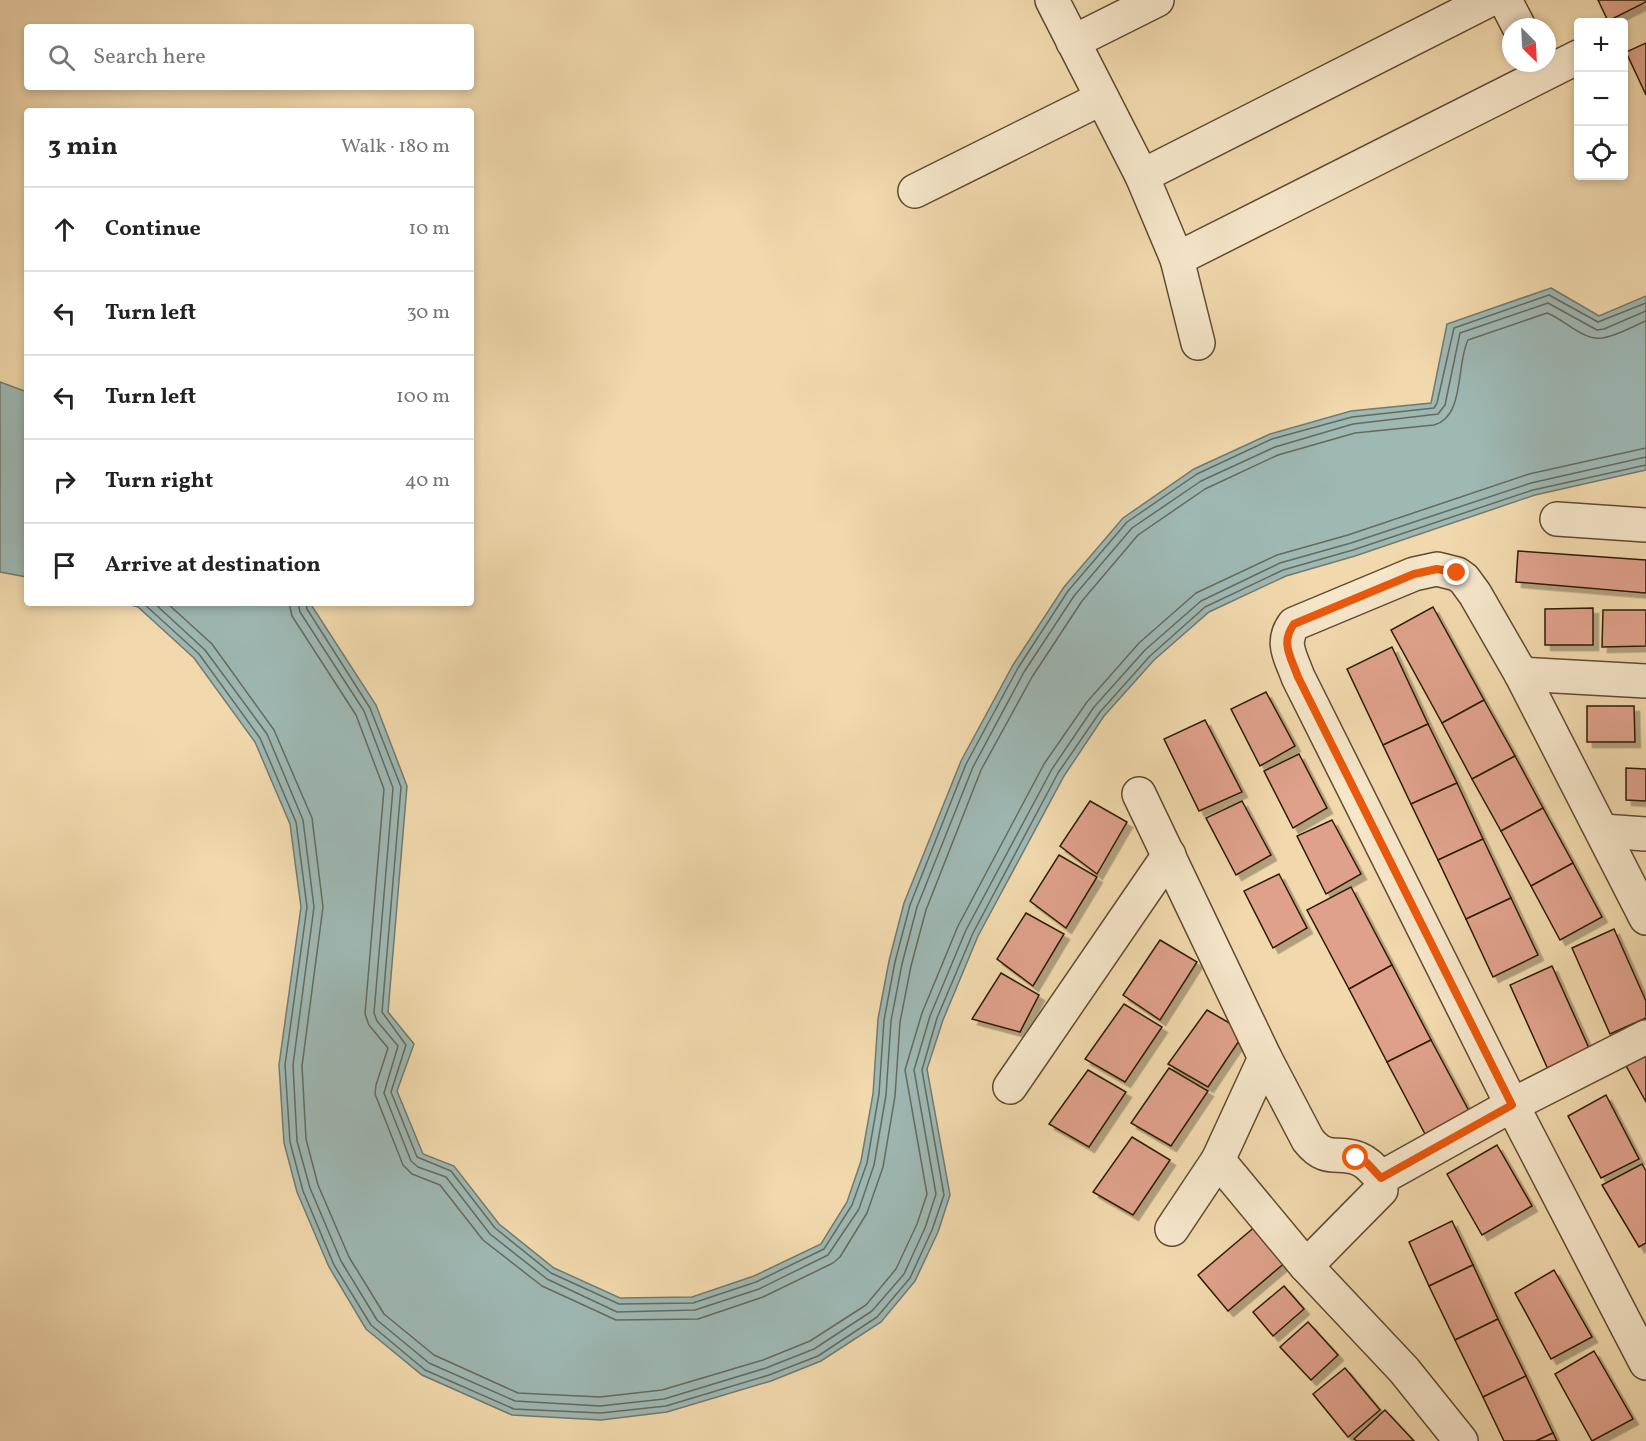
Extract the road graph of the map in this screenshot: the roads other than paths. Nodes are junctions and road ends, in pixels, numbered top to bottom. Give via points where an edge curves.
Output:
1 (1052, 0) edge
2 (1157, 0) edge
3 (1489, 0) edge
4 (1505, 0) edge
5 (1514, 18) edge
6 (1073, 42) junction
7 (1574, 58) edge
8 (1556, 64) edge
9 (1534, 72) edge
10 (1102, 98) junction
11 (1142, 176) junction
12 (915, 191) dead end
13 (1177, 259) junction
14 (1198, 343) dead end
15 (1557, 519) dead end
16 (1646, 525) edge
17 (1521, 674) junction
18 (1646, 681) edge
19 (1139, 794) dead end
20 (1603, 831) junction
21 (1646, 834) edge
22 (1169, 855) junction
23 (1646, 918) edge
24 (1646, 1037) edge
25 (1265, 1058) junction
26 (1010, 1087) dead end
27 (1512, 1105) junction
28 (1218, 1160) junction
29 (1381, 1178) junction
30 (1172, 1229) dead end
31 (1306, 1266) junction
32 (1646, 1363) edge
33 (1461, 1441) edge

1 - 6 street
2 - 6 street
3 - 11 street
4 - 5 street
6 - 10 street
7 - 8 street
9 - 13 street
10 - 11 street
10 - 12 street
11 - 13 street
13 - 14 street
15 - 16 street
17 - 18 street
17 - 20 street
17 - 27 street via 1464,579 1457,573 1437,569 1414,574 1294,624 1286,645 1298,677
19 - 22 street
20 - 21 street
20 - 23 street
22 - 25 street
22 - 26 street
24 - 27 street
25 - 28 street
25 - 29 street via 1316,1150 1356,1158
27 - 29 street
27 - 32 street
28 - 30 street
28 - 31 street
29 - 31 street via 1381,1190
31 - 33 street via 1404,1370

